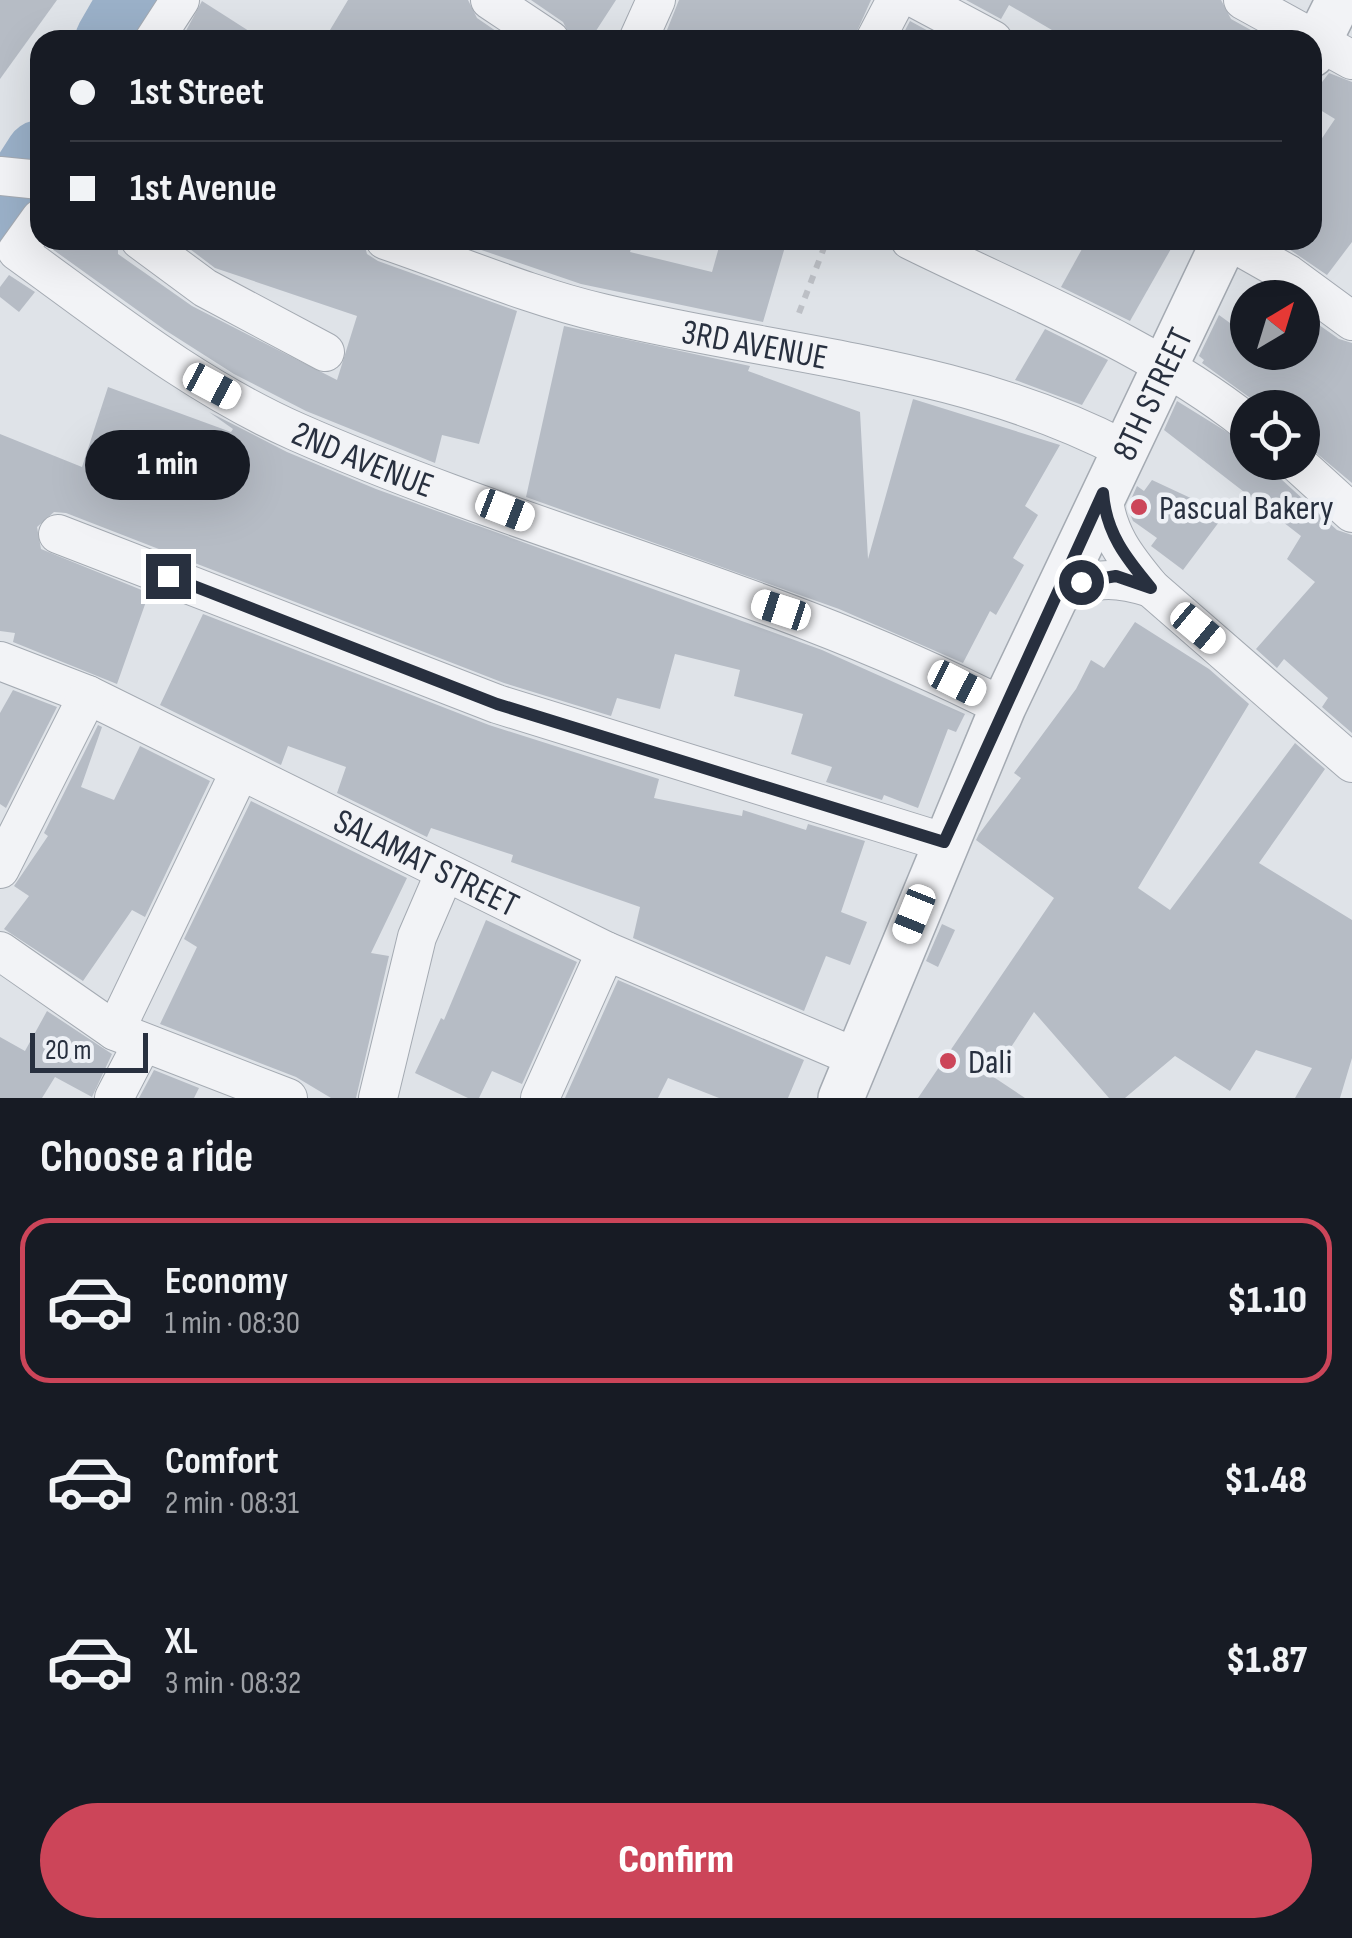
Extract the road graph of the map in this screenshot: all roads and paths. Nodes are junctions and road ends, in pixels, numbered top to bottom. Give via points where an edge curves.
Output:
1 (180, 0) edge
2 (490, 0) edge
3 (656, 0) edge
4 (896, 0) edge
5 (918, 0) edge
6 (1243, 0) edge
7 (1339, 0) edge
8 (160, 30) edge
9 (535, 30) edge
10 (642, 30) edge
11 (880, 30) edge
12 (975, 30) edge
13 (1293, 30) edge
14 (1328, 51) edge
15 (30, 233) edge
16 (154, 250) edge
17 (414, 250) edge
18 (824, 250) edge
19 (930, 250) edge
20 (1221, 250) edge
21 (1244, 250) edge
22 (1352, 321) edge
23 (787, 346) junction
24 (324, 352) dead end
25 (1162, 366) junction
26 (1230, 409) edge
27 (1123, 450) junction
28 (1316, 480) edge
29 (1103, 493) junction
30 (1352, 513) edge
31 (58, 534) dead end
32 (1151, 588) junction
33 (1056, 598) junction
34 (0, 660) edge
35 (88, 696) junction
36 (1003, 707) junction
37 (1352, 763) edge
38 (240, 771) junction
39 (944, 842) junction
40 (0, 869) edge
41 (445, 872) junction
42 (0, 952) edge
43 (606, 952) junction
44 (128, 1037) junction
45 (848, 1078) edge
46 (114, 1098) edge
47 (288, 1098) edge
48 (378, 1098) edge
49 (540, 1098) edge

1 - 8 street
2 - 9 street
3 - 10 street
4 - 11 street
5 - 12 street
6 - 13 street
7 - 14 street
15 - 36 street, 2ND AVENUE via 17,252 184,372 296,432 848,633
16 - 24 street via 205,288
17 - 23 street, 3RD AVENUE via 600,313
18 - 23 path
19 - 25 street
20 - 25 street, 8TH STREET
21 - 22 street
23 - 27 street, 3RD AVENUE via 1030,407
25 - 26 street
25 - 27 street, 8TH STREET
27 - 29 street, 8TH STREET
28 - 30 street
29 - 32 street via 1105,522
29 - 33 street, 8TH STREET
31 - 39 street via 497,704
32 - 33 street via 1116,576 1081,582
32 - 37 street
33 - 36 street, 8TH STREET
34 - 35 street, SALAMAT STREET
35 - 38 street, SALAMAT STREET
35 - 40 street
36 - 39 street, 8TH STREET
38 - 41 street, SALAMAT STREET
38 - 44 street
39 - 45 street, 8TH STREET
41 - 43 street, SALAMAT STREET
41 - 48 street via 423,917
42 - 44 street
43 - 45 street, SALAMAT STREET
43 - 49 street
44 - 46 street
44 - 47 street

